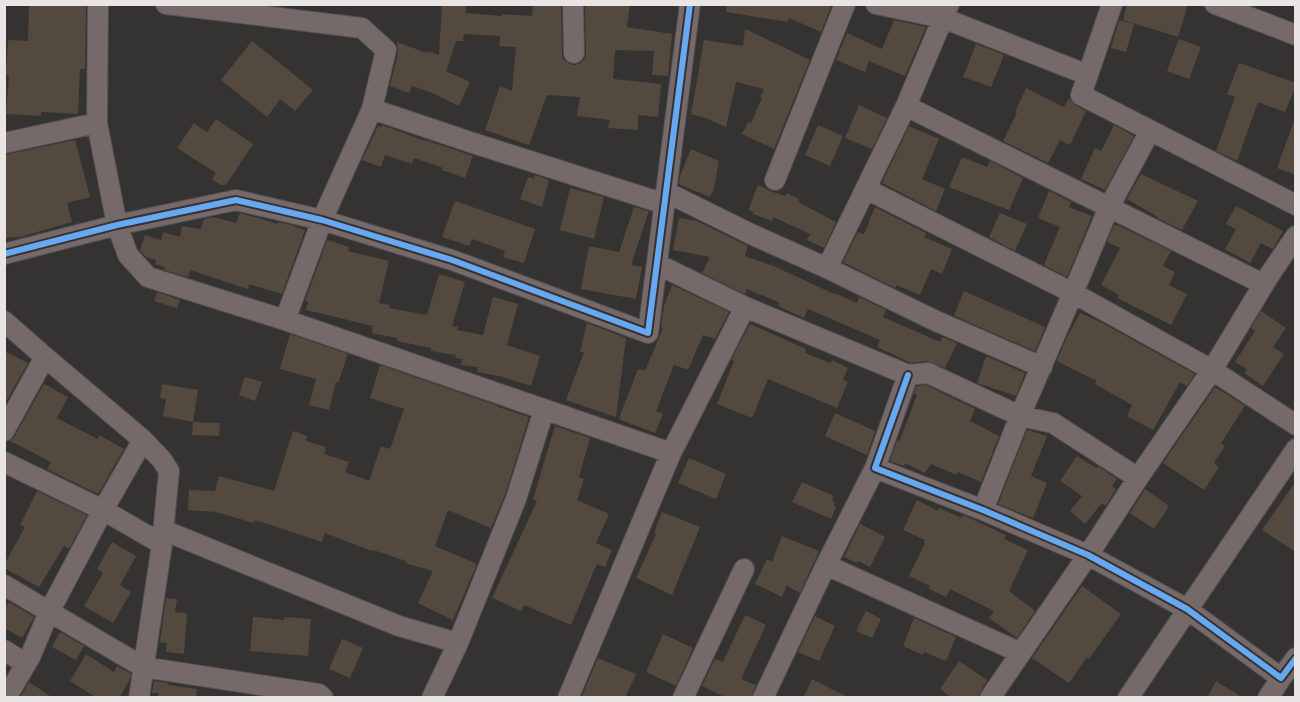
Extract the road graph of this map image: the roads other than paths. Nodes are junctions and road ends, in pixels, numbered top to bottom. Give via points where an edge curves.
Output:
1 (98, 4) edge
2 (166, 4) edge
3 (573, 4) edge
4 (690, 4) edge
5 (845, 4) edge
6 (876, 4) edge
7 (1112, 4) edge
8 (1215, 4) edge
9 (946, 11) edge
10 (1296, 35) edge
11 (574, 53) dead end
12 (1088, 75) junction
13 (906, 106) junction
14 (372, 109) junction
15 (97, 123) junction
16 (1150, 130) junction
17 (4, 143) edge
18 (775, 180) dead end
19 (866, 189) junction
20 (665, 198) junction
21 (1296, 205) edge
22 (1109, 207) junction
23 (322, 220) junction
24 (117, 225) junction
25 (1296, 236) edge
26 (4, 254) edge
27 (657, 264) junction
28 (827, 268) junction
29 (1263, 284) junction
30 (1073, 293) junction
31 (745, 307) junction
32 (285, 320) junction
33 (4, 321) edge
34 (45, 357) junction
35 (1042, 367) junction
36 (1212, 370) junction
37 (908, 375) junction
38 (543, 410) junction
39 (1020, 416) junction
40 (1296, 425) edge
41 (4, 431) edge
42 (142, 440) junction
43 (1296, 449) edge
44 (671, 453) junction
45 (4, 462) edge
46 (875, 468) junction
47 (1138, 478) junction
48 (103, 510) junction
49 (983, 510) junction
50 (162, 537) junction
51 (1088, 555) junction
52 (826, 565) junction
53 (744, 569) dead end
54 (4, 585) edge
55 (1187, 609) junction
56 (49, 612) junction
57 (458, 643) junction
58 (4, 650) edge
59 (1021, 653) junction
60 (1296, 658) edge
61 (26, 664) junction
62 (143, 667) junction
63 (1281, 678) junction
64 (6, 698) edge
65 (139, 698) edge
66 (323, 698) edge
67 (432, 698) edge
68 (568, 698) edge
69 (683, 698) edge
70 (764, 698) edge
71 (990, 698) edge
72 (1128, 698) edge
73 (1268, 698) edge

1 - 15 street
2 - 14 street via 362,28 386,50
3 - 11 street
4 - 20 street
5 - 18 street
6 - 9 street
7 - 12 street
8 - 10 street
9 - 12 street
9 - 13 street
12 - 16 street via 1081,95
13 - 19 street
13 - 22 street
14 - 20 street via 470,142
14 - 23 street
15 - 17 street
15 - 24 street
16 - 21 street
16 - 22 street
19 - 28 street
19 - 30 street
20 - 27 street
20 - 28 street
22 - 29 street
22 - 30 street
23 - 24 street via 236,200
23 - 27 street via 452,260 648,333
23 - 32 street
24 - 26 street
24 - 32 street via 128,255 148,277
25 - 29 street
27 - 31 street
28 - 35 street
29 - 36 street
30 - 35 street
30 - 36 street
31 - 37 street
31 - 44 street
32 - 38 street
33 - 34 street
34 - 41 street
34 - 42 street
35 - 39 street
36 - 40 street
36 - 47 street
37 - 39 street via 928,373
37 - 46 street
38 - 44 street
38 - 57 street via 516,499
39 - 47 street via 1053,423
39 - 49 street
42 - 48 street
42 - 50 street via 169,471
43 - 55 street
44 - 68 street
45 - 48 street
46 - 49 street
46 - 52 street
47 - 51 street
48 - 50 street
48 - 56 street
49 - 51 street
50 - 57 street via 399,626
50 - 62 street
51 - 55 street
51 - 59 street
52 - 59 street
52 - 70 street
53 - 69 street
54 - 56 street
55 - 63 street
55 - 72 street
56 - 61 street
56 - 62 street
57 - 67 street
58 - 61 street
59 - 71 street
60 - 63 street
61 - 64 street
62 - 65 street
62 - 66 street via 320,694
63 - 73 street

